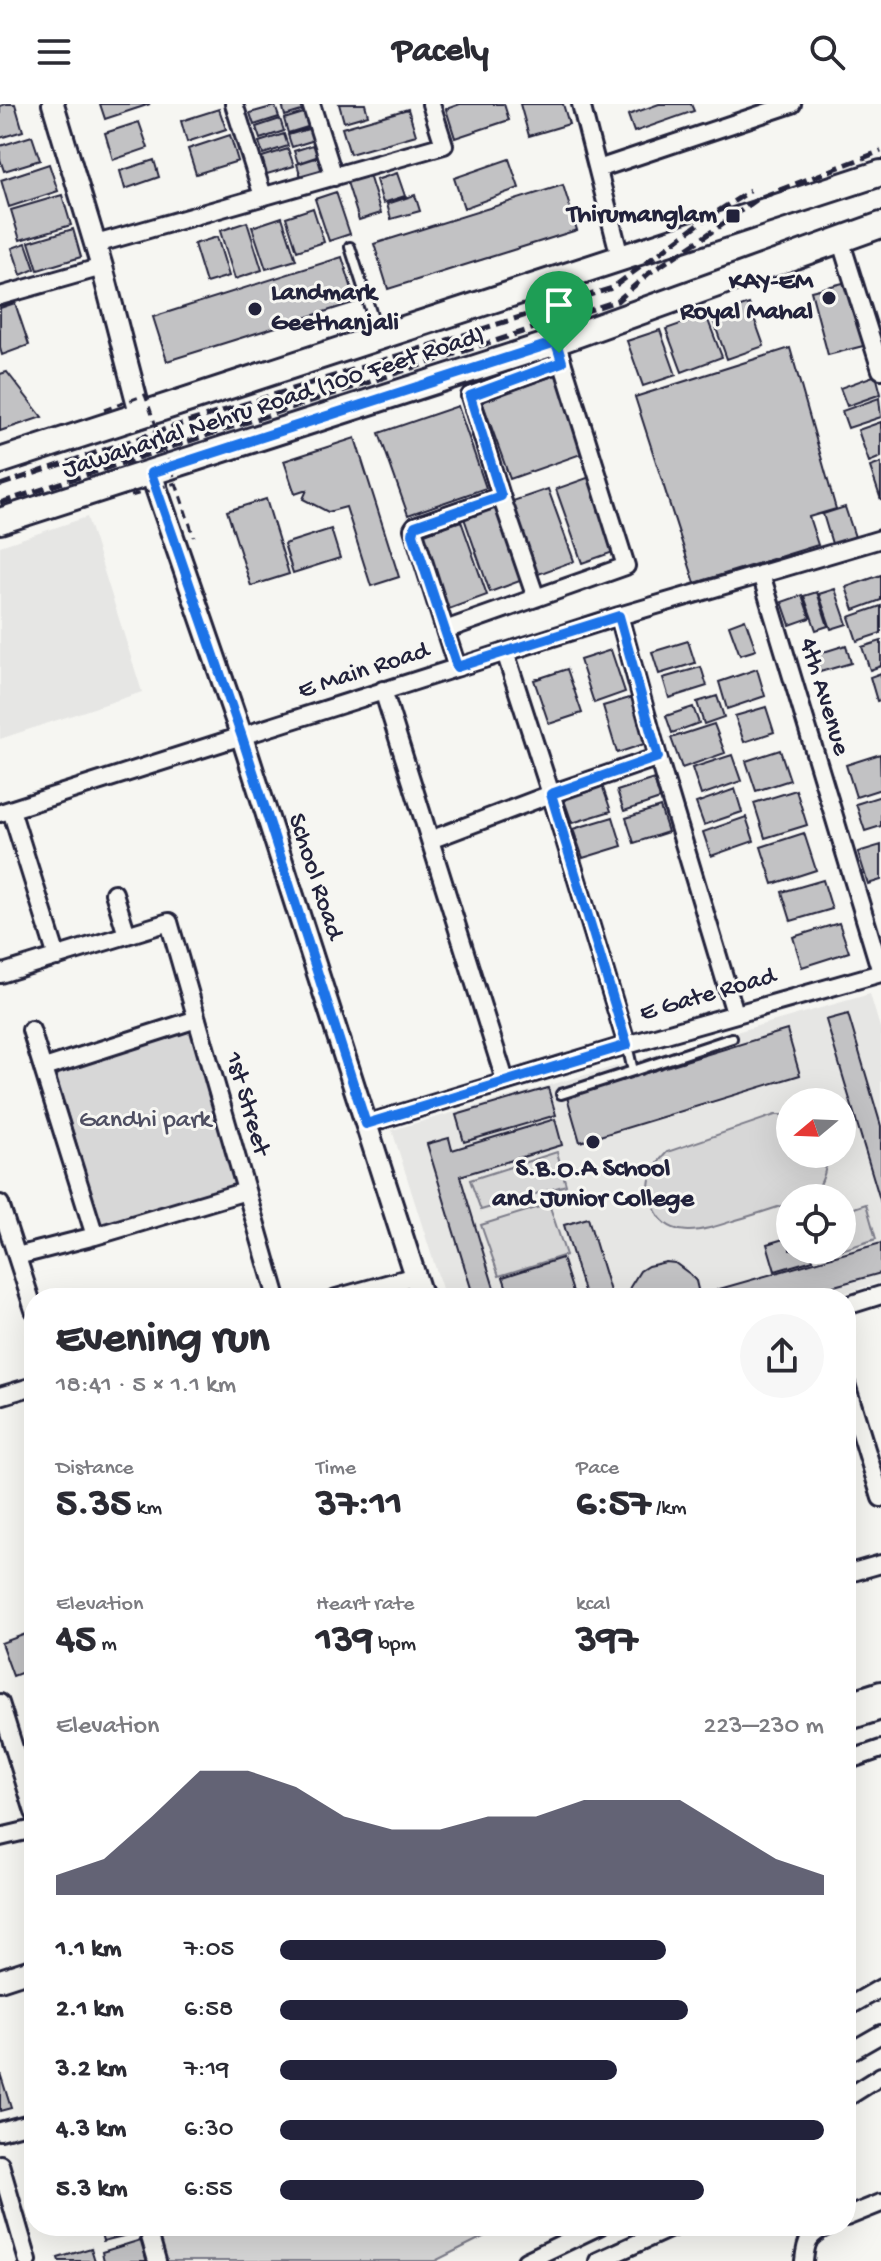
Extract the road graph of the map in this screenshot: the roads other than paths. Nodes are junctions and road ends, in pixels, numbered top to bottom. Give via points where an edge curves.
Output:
1 (53, 104) edge
2 (234, 104) edge
3 (311, 104) edge
4 (431, 104) edge
5 (581, 104) edge
6 (792, 104) edge
7 (598, 169) junction
8 (881, 173) edge
9 (334, 177) junction
10 (845, 185) junction
11 (881, 185) edge
12 (263, 196) junction
13 (875, 222) edge
14 (840, 239) junction
15 (96, 244) junction
16 (350, 247) dead end
17 (620, 257) junction
18 (102, 267) junction
19 (0, 296) edge
20 (380, 338) junction
21 (559, 352) junction
22 (880, 361) edge
23 (140, 413) junction
24 (0, 461) edge
25 (162, 474) junction
26 (501, 496) junction
27 (0, 521) edge
28 (881, 539) edge
29 (761, 574) junction
30 (536, 598) junction
31 (619, 616) junction
32 (445, 630) junction
33 (505, 652) junction
34 (457, 667) junction
35 (383, 690) junction
36 (242, 737) junction
37 (658, 757) junction
38 (551, 794) junction
39 (5, 812) edge
40 (430, 840) junction
41 (114, 893) dead end
42 (127, 935) junction
43 (57, 957) junction
44 (881, 973) edge
45 (0, 974) edge
46 (735, 1013) junction
47 (197, 1019) junction
48 (31, 1030) dead end
49 (732, 1038) dead end
50 (627, 1045) junction
51 (44, 1068) junction
52 (633, 1071) junction
53 (505, 1080) junction
54 (561, 1094) dead end
55 (366, 1124) junction
56 (246, 1191) junction
57 (0, 1204) edge
58 (95, 1236) junction
59 (17, 1256) junction
60 (415, 1276) junction
61 (27, 1288) edge
62 (274, 1288) edge
63 (372, 1288) edge
64 (419, 1288) edge
65 (881, 1295) edge
66 (856, 1303) edge
67 (24, 1389) edge
68 (0, 1396) edge
69 (856, 1417) edge
70 (881, 1498) edge
71 (881, 1564) edge
72 (856, 1571) edge
73 (881, 1692) edge
74 (856, 1700) edge
75 (0, 1703) edge
76 (881, 1709) edge
77 (856, 1717) edge
78 (881, 1749) edge
79 (856, 1758) edge
80 (24, 1780) edge
81 (24, 1831) edge
82 (0, 1837) edge
83 (24, 1959) edge
84 (0, 1966) edge
85 (24, 1972) edge
86 (0, 1980) edge
87 (881, 1988) edge
88 (856, 1998) edge
89 (881, 2034) edge
90 (856, 2048) edge
91 (881, 2076) edge
92 (856, 2092) edge
93 (24, 2125) edge
94 (0, 2131) edge
95 (0, 2164) edge
96 (881, 2203) edge
97 (856, 2213) edge
98 (150, 2236) edge
99 (578, 2236) edge
100 (653, 2236) edge
101 (811, 2236) edge
102 (28, 2261) edge
103 (157, 2261) edge
104 (526, 2261) edge
105 (598, 2261) edge
106 (804, 2261) edge

1 - 15 street
2 - 12 street
3 - 9 street
4 - 9 street via 444,145
5 - 7 street
6 - 7 street
7 - 17 street
8 - 10 main road, Jawaharlal Nehru Road (100 Feet Road)
9 - 12 street
10 - 11 main road
10 - 17 main road, Jawaharlal Nehru Road (100 Feet Road)
12 - 15 street
13 - 14 main road, Jawaharlal Nehru Road (100 Feet Road)
14 - 21 main road, Jawaharlal Nehru Road (100 Feet Road)
14 - 22 street
15 - 18 street
16 - 20 lane
17 - 20 main road, Jawaharlal Nehru Road (100 Feet Road)
18 - 19 street
18 - 23 street
20 - 23 main road, Jawaharlal Nehru Road (100 Feet Road)
21 - 25 main road, Jawaharlal Nehru Road (100 Feet Road)
21 - 26 street via 470,396
21 - 30 street via 626,566
23 - 24 main road, Jawaharlal Nehru Road (100 Feet Road)
25 - 27 main road, Jawaharlal Nehru Road (100 Feet Road)
25 - 36 street, School Road
26 - 30 street
26 - 32 street via 413,529
28 - 29 street, E Main Road
29 - 31 street, E Main Road
29 - 44 street, 4th Avenue
30 - 32 street
31 - 33 street, E Main Road
31 - 37 street
32 - 34 street
33 - 34 street, E Main Road
33 - 38 street
34 - 35 street, E Main Road
35 - 36 street, E Main Road
35 - 40 street
36 - 39 street, E Main Road
36 - 55 street, School Road
37 - 38 street
37 - 46 street
38 - 40 street
38 - 50 street
39 - 43 street
40 - 53 street
41 - 42 street
42 - 43 street
42 - 47 street, 1st Street via 169,922
43 - 45 street
44 - 46 street, E Gate Road
46 - 50 street, E Gate Road
47 - 51 street
47 - 56 street, 1st Street
48 - 51 street
49 - 52 lane
50 - 52 lane
50 - 53 street, E Gate Road
51 - 58 street
52 - 54 lane
53 - 55 street, E Gate Road
55 - 60 street, School Road
56 - 58 street
56 - 62 street, 1st Street
57 - 59 street
58 - 59 street
59 - 61 street
60 - 63 street
60 - 64 street, School Road
65 - 66 street
67 - 68 street
69 - 70 street
71 - 72 street
73 - 74 street
75 - 80 street
76 - 77 street
78 - 79 street
81 - 82 street
83 - 84 street
85 - 86 street
87 - 88 street
89 - 90 street
91 - 92 street
93 - 94 street
95 - 102 street
96 - 97 street
98 - 103 street
99 - 104 street
100 - 105 street
101 - 106 street

